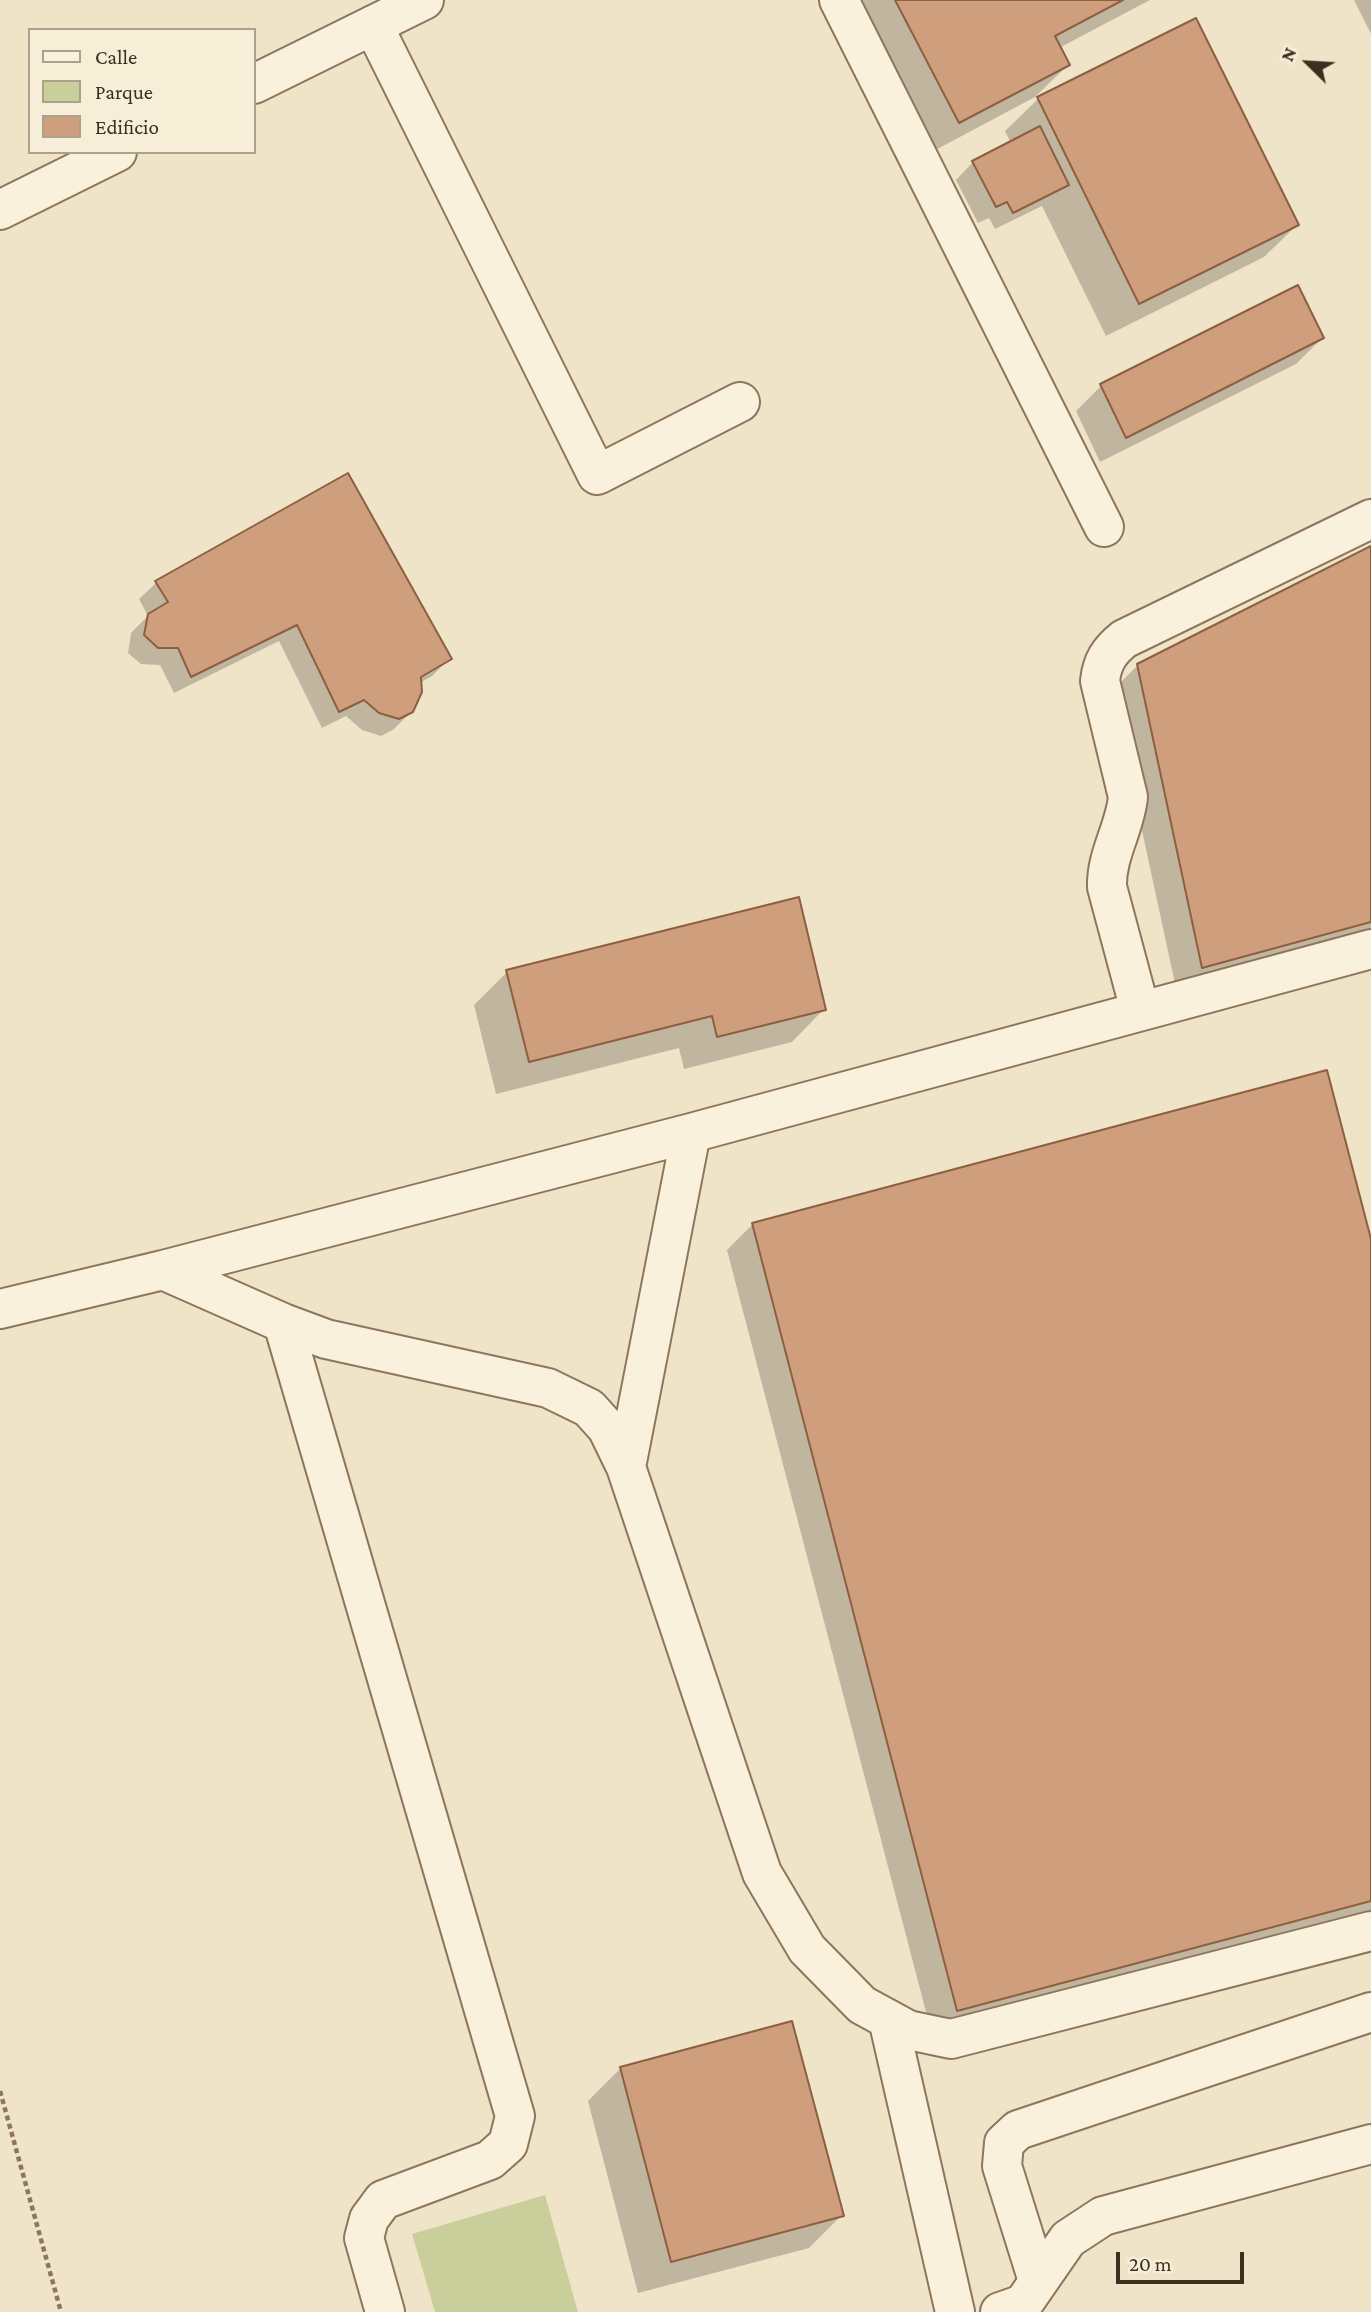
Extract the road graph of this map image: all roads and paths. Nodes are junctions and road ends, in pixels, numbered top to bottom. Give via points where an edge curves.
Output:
1 (424, 0) edge
2 (839, 0) edge
3 (373, 25) junction
4 (256, 84) edge
5 (113, 154) edge
6 (0, 210) edge
7 (740, 402) dead end
8 (1371, 519) edge
9 (1104, 527) dead end
10 (1371, 949) edge
11 (1140, 1010) junction
12 (691, 1133) junction
13 (163, 1270) junction
14 (0, 1309) edge
15 (283, 1323) junction
16 (626, 1467) junction
17 (1371, 1931) edge
18 (1371, 2012) edge
19 (888, 2019) junction
20 (0, 2091) edge
21 (1371, 2144) edge
22 (1038, 2281) junction
23 (61, 2312) edge
24 (385, 2312) edge
25 (955, 2312) edge
26 (1000, 2312) edge

1 - 3 lane
2 - 9 lane
3 - 4 lane
3 - 7 lane via 597,475
5 - 6 lane
8 - 11 lane via 1124,639 1102,664 1100,681 1128,797 1106,871 1107,887
10 - 11 lane
11 - 12 lane
12 - 13 lane
12 - 16 lane
13 - 14 lane
13 - 15 lane
15 - 16 lane via 326,1339 548,1388 589,1408 607,1428
15 - 24 lane via 515,2116 508,2144 490,2160 383,2200 369,2218 364,2238
16 - 19 lane via 762,1873 807,1949 862,2005
17 - 19 lane via 951,2039 908,2030
18 - 22 lane via 1018,2130 1004,2143 1002,2166
19 - 25 lane
20 - 23 path
21 - 22 lane via 1103,2216 1068,2239
22 - 26 lane via 1023,2304

